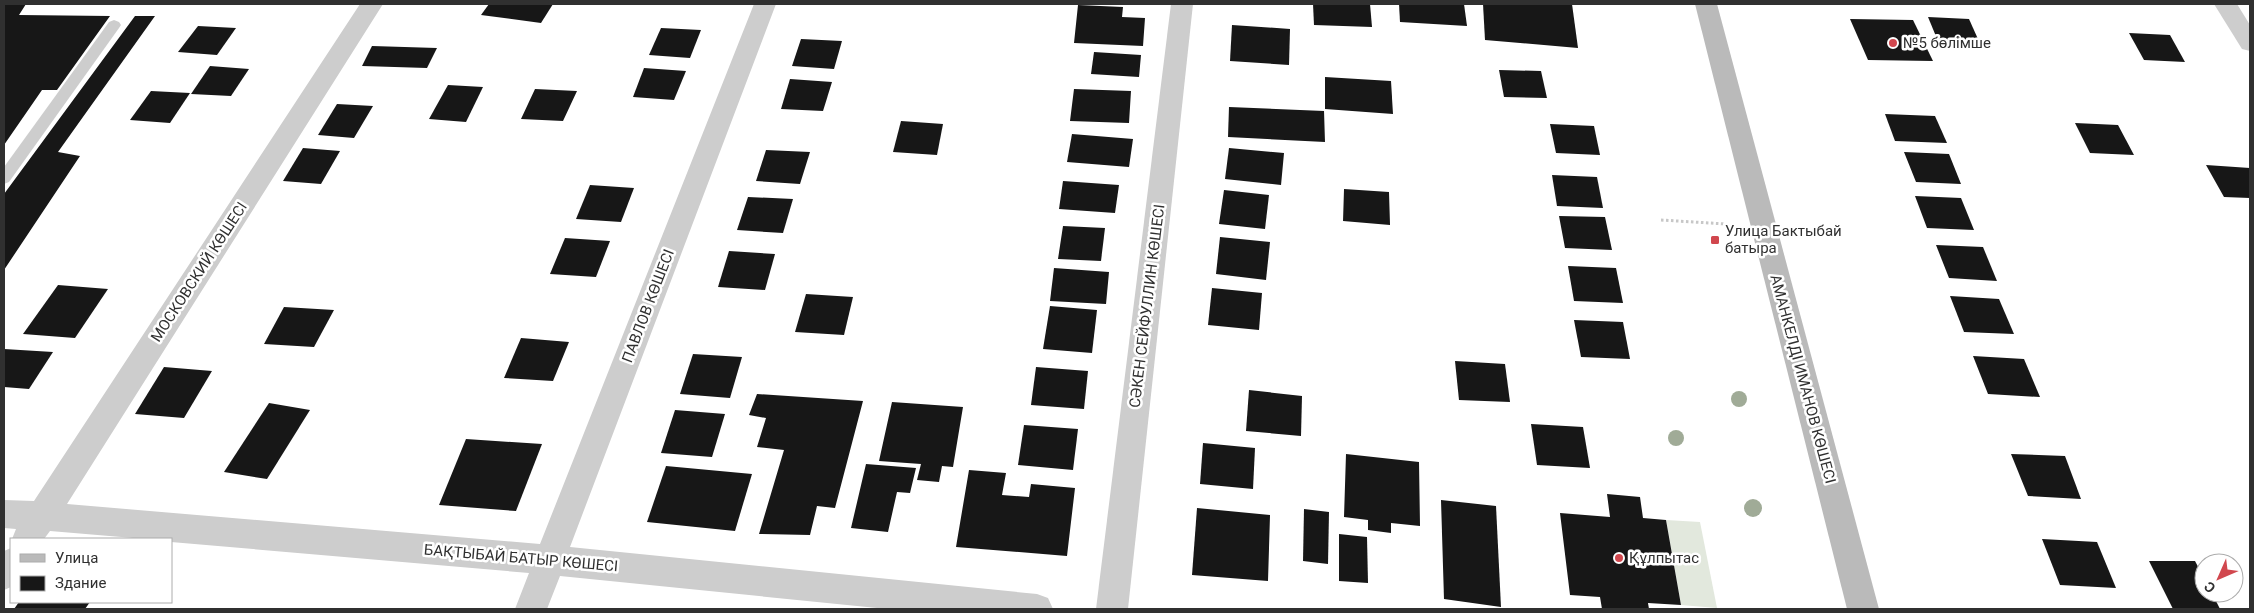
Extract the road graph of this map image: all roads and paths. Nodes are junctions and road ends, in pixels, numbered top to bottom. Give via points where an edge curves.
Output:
1 (372, 4) edge
2 (765, 4) edge
3 (1182, 4) edge
4 (1706, 4) edge
5 (2226, 4) edge
6 (114, 25) dead end
7 (2250, 43) edge
8 (4, 178) edge
9 (1662, 220) dead end
10 (1726, 224) dead end
11 (4, 514) edge
12 (34, 528) edge
13 (549, 560) junction
14 (530, 609) edge
15 (1037, 609) edge
16 (1112, 609) edge
17 (1863, 609) edge

1 - 12 street, МОСКОВСКИЙ КӨШЕСІ
2 - 13 street, ПАВЛОВ КӨШЕСІ
3 - 16 street, СӘКЕН СЕЙФУЛЛИН КӨШЕСІ
4 - 17 main road, АМАНКЕЛДІ ИМАНОВ КӨШЕСІ
5 - 7 street
6 - 8 lane
9 - 10 path
11 - 12 street, БАҚТЫБАЙ БАТЫР КӨШЕСІ
12 - 13 street, БАҚТЫБАЙ БАТЫР КӨШЕСІ
13 - 14 street, ПАВЛОВ КӨШЕСІ
13 - 15 street, БАҚТЫБАЙ БАТЫР КӨШЕСІ

